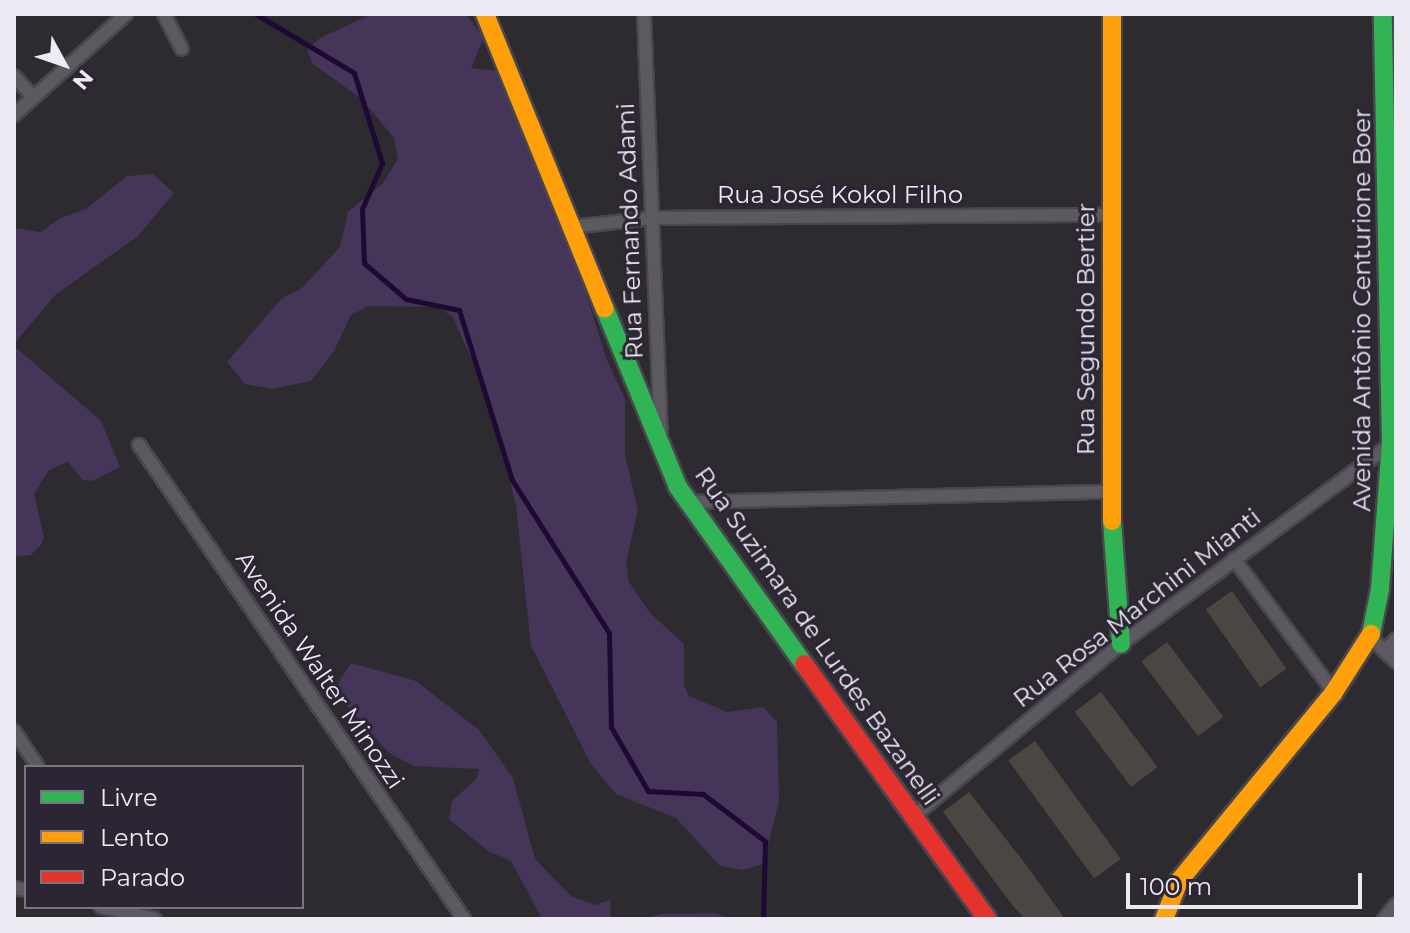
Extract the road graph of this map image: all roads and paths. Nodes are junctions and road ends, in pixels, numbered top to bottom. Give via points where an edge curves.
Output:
1 (126, 14) edge
2 (164, 14) edge
3 (485, 14) edge
4 (644, 14) edge
5 (1112, 14) edge
6 (1383, 14) edge
7 (1384, 36) junction
8 (182, 49) dead end
9 (1396, 59) edge
10 (14, 76) edge
11 (33, 97) junction
12 (14, 115) edge
13 (1109, 215) junction
14 (651, 218) junction
15 (572, 227) junction
16 (1394, 442) edge
17 (139, 445) dead end
18 (662, 447) junction
19 (1110, 492) junction
20 (1393, 495) edge
21 (689, 502) junction
22 (1234, 559) junction
23 (1388, 592) edge
24 (1370, 637) junction
25 (1396, 639) edge
26 (1121, 644) junction
27 (1385, 651) junction
28 (1396, 662) edge
29 (1334, 692) junction
30 (14, 731) edge
31 (37, 765) edge
32 (915, 815) junction
33 (1396, 904) edge
34 (111, 909) edge
35 (135, 914) edge
36 (155, 919) edge
37 (464, 919) edge
38 (987, 919) edge
39 (1164, 919) edge
40 (1384, 919) edge

1 - 11 street
2 - 8 street
3 - 15 street, Rua Suzimara de Lurdes Bazanelli
4 - 14 street, Rua Fernando Adami
5 - 13 street, Rua Segundo Bertier
6 - 7 street, Avenida Antônio Centurione Boer
7 - 9 street
7 - 16 street, Avenida Antônio Centurione Boer
10 - 11 street
11 - 12 street
13 - 14 street, Rua José Kokol Filho
13 - 19 street, Rua Segundo Bertier
14 - 15 street, Rua José Kokol Filho
14 - 18 street, Rua Fernando Adami
15 - 18 street, Rua Suzimara de Lurdes Bazanelli
16 - 20 street, Avenida Antônio Centurione Boer
16 - 22 street, Rua Rosa Marchini Mianti
17 - 37 street, Avenida Walter Minozzi
18 - 21 street, Rua Suzimara de Lurdes Bazanelli
19 - 21 street
19 - 26 street, Rua Segundo Bertier
20 - 23 street, Avenida Antônio Centurione Boer
21 - 32 street, Rua Suzimara de Lurdes Bazanelli
22 - 26 street, Rua Rosa Marchini Mianti
22 - 29 street
23 - 24 street, Avenida Antônio Centurione Boer
24 - 27 street
24 - 29 street, Avenida Antônio Centurione Boer
25 - 27 street
26 - 32 street, Rua Rosa Marchini Mianti
27 - 28 street
29 - 39 street, Avenida Antônio Centurione Boer via 1179,881
30 - 31 street
32 - 38 street, Rua Suzimara de Lurdes Bazanelli
33 - 40 street
34 - 35 street
35 - 36 street

